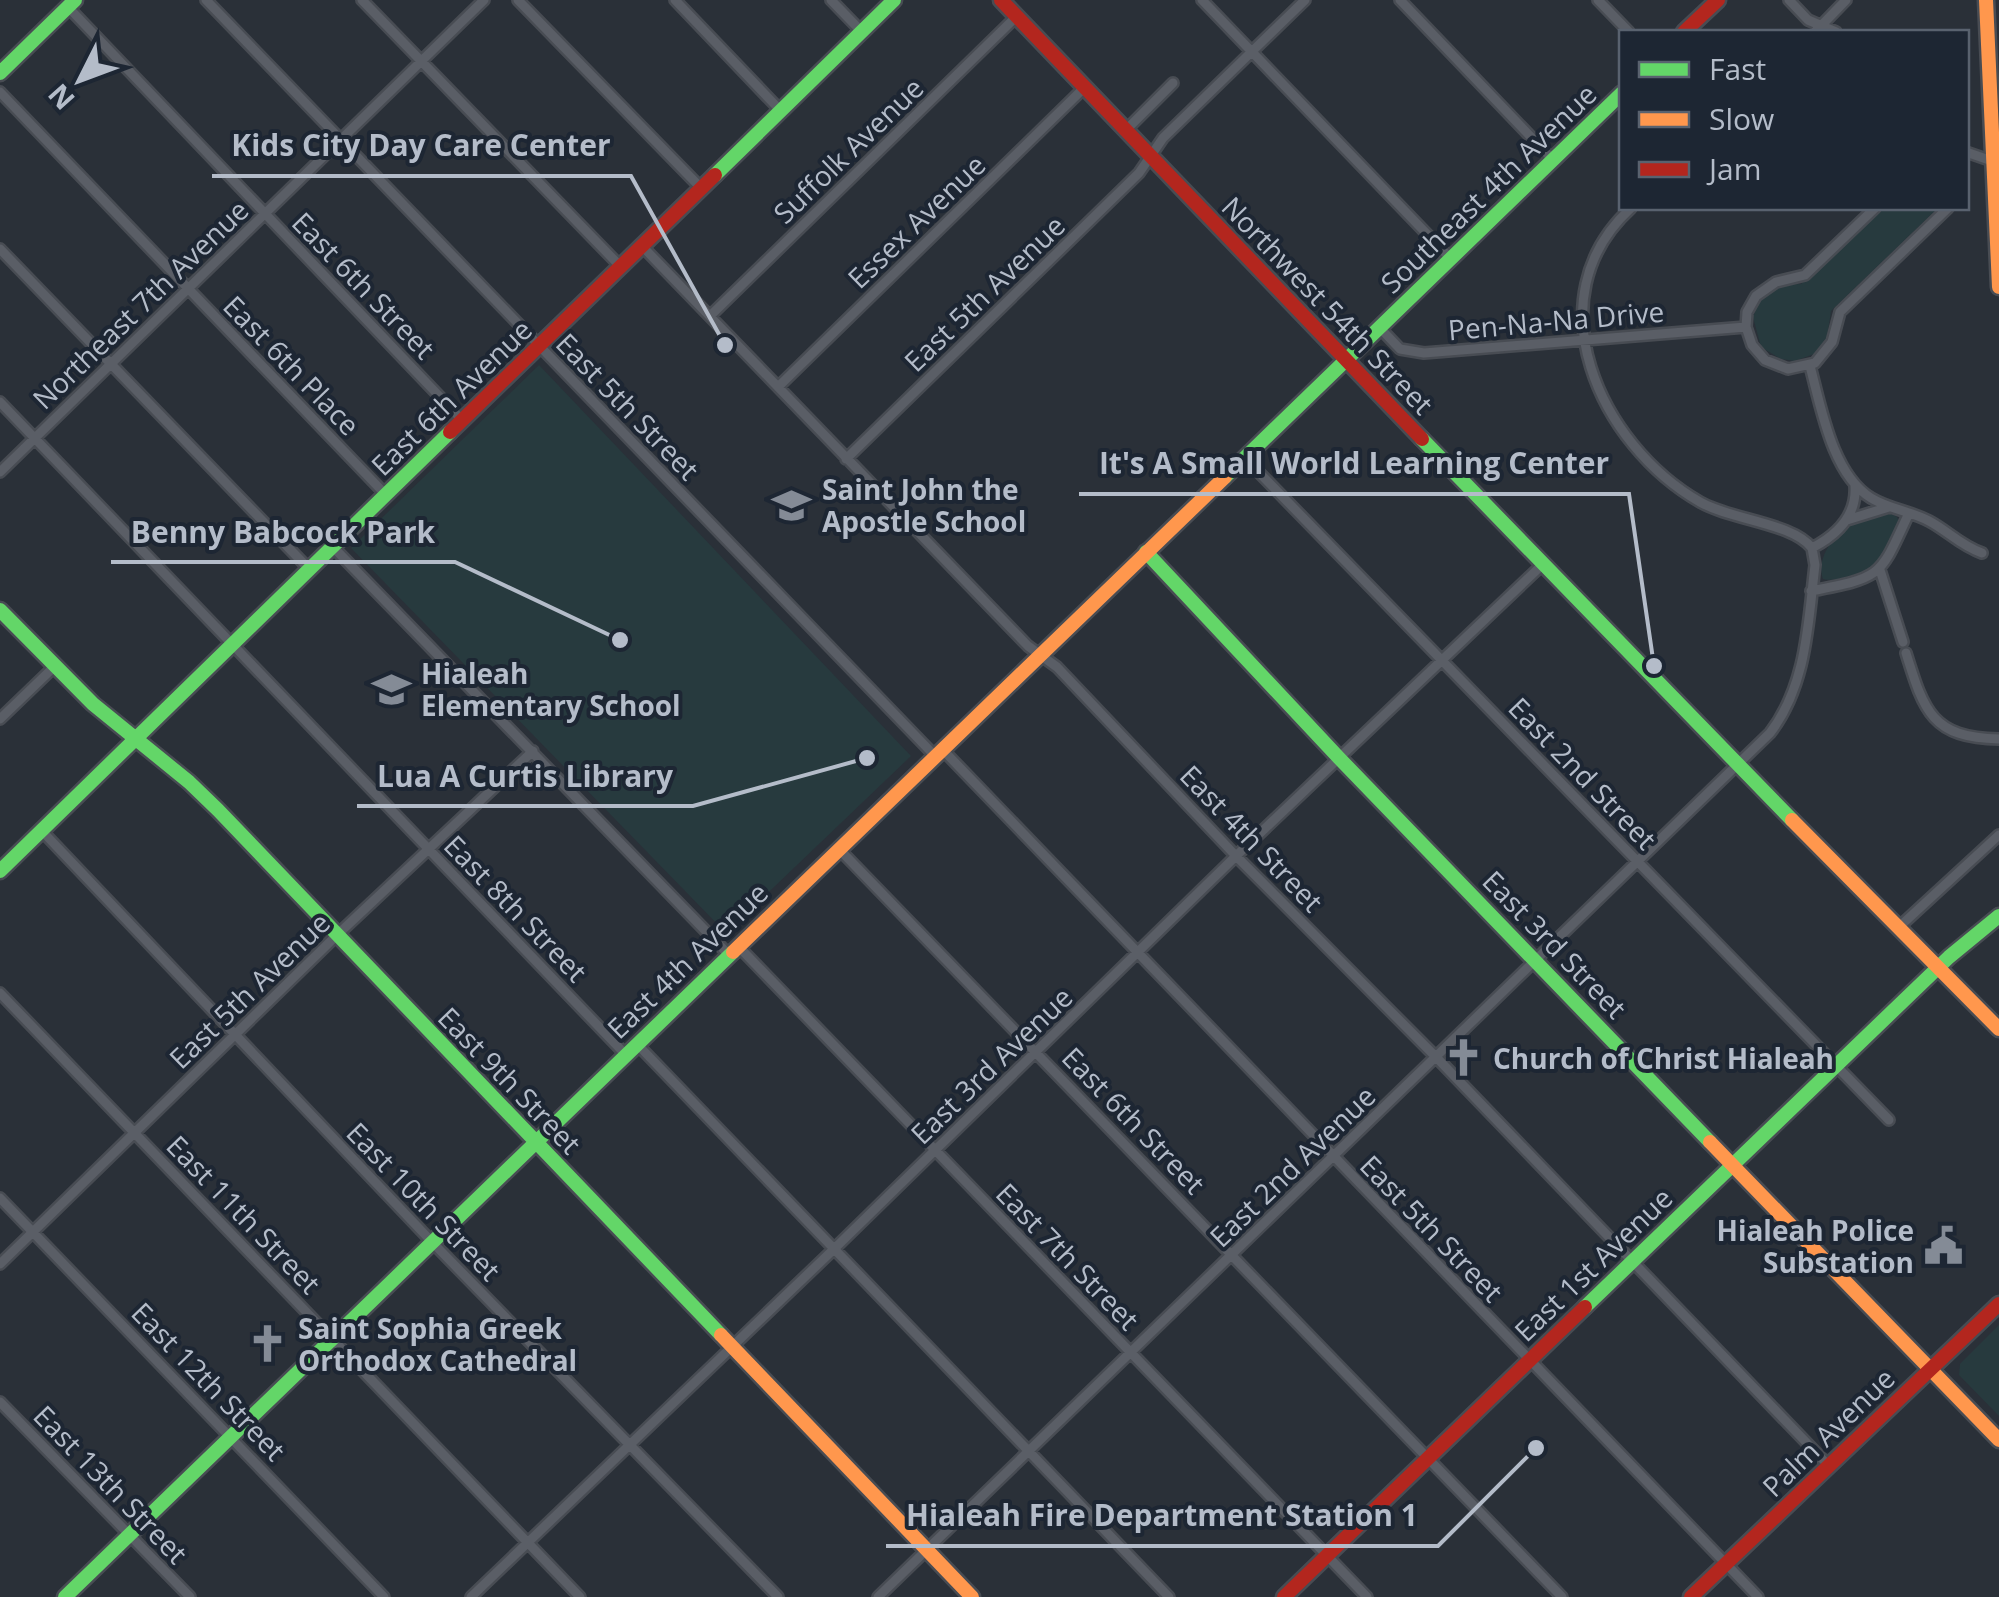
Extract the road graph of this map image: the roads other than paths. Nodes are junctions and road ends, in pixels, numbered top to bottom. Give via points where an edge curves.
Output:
1 (206, 0) edge
2 (362, 0) edge
3 (484, 0) edge
4 (518, 0) edge
5 (675, 0) edge
6 (831, 0) edge
7 (894, 0) edge
8 (1001, 0) edge
9 (1202, 0) edge
10 (1305, 0) edge
11 (1400, 0) edge
12 (1598, 0) edge
13 (1718, 0) edge
14 (1789, 0) edge
15 (1846, 0) edge
16 (1986, 0) edge
17 (72, 4) edge
18 (1017, 16) junction
19 (1818, 29) edge
20 (1627, 30) edge
21 (1686, 30) edge
22 (862, 32) junction
23 (1252, 52) junction
24 (422, 61) junction
25 (0, 73) edge
26 (1173, 83) dead end
27 (1085, 87) junction
28 (0, 92) edge
29 (1619, 96) edge
30 (780, 110) junction
31 (1126, 130) junction
32 (342, 140) junction
33 (1969, 153) edge
34 (1151, 157) junction
35 (1552, 160) junction
36 (1996, 165) edge
37 (701, 188) junction
38 (1628, 210) edge
39 (1874, 210) edge
40 (1946, 210) edge
41 (264, 214) junction
42 (642, 246) junction
43 (0, 249) edge
44 (1451, 259) junction
45 (620, 266) junction
46 (1999, 288) edge
47 (188, 290) junction
48 (710, 316) junction
49 (1746, 327) junction
50 (1380, 328) junction
51 (1584, 339) junction
52 (539, 346) junction
53 (1346, 361) junction
54 (111, 364) junction
55 (1810, 366) junction
56 (778, 387) junction
57 (0, 402) edge
58 (462, 420) junction
59 (35, 438) junction
60 (846, 458) junction
61 (1244, 458) junction
62 (0, 472) edge
63 (1854, 486) junction
64 (386, 495) junction
65 (1892, 507) junction
66 (1909, 514) junction
67 (1847, 520) junction
68 (333, 547) junction
69 (1812, 548) junction
70 (1146, 552) junction
71 (1982, 553) dead end
72 (1542, 565) junction
73 (310, 569) junction
74 (1880, 570) junction
75 (1811, 590) junction
76 (0, 610) edge
77 (232, 644) junction
78 (1041, 654) junction
79 (1443, 662) junction
80 (55, 666) junction
81 (0, 719) edge
82 (1999, 738) edge
83 (136, 740) junction
84 (532, 752) junction
85 (938, 753) junction
86 (1339, 758) junction
87 (1738, 768) junction
88 (42, 831) junction
89 (1999, 835) edge
90 (428, 848) junction
91 (839, 849) junction
92 (1236, 856) junction
93 (1638, 863) junction
94 (0, 871) edge
95 (1999, 916) edge
96 (1898, 928) junction
97 (336, 936) junction
98 (734, 950) junction
99 (1137, 953) junction
100 (1537, 961) junction
101 (1938, 968) junction
102 (0, 994) edge
103 (1999, 1029) edge
104 (235, 1035) junction
105 (631, 1049) junction
106 (1036, 1052) junction
107 (1436, 1057) junction
108 (1836, 1066) junction
109 (1889, 1120) dead end
110 (134, 1134) junction
111 (536, 1142) junction
112 (935, 1151) junction
113 (1333, 1158) junction
114 (1733, 1166) junction
115 (0, 1198) edge
116 (33, 1232) junction
117 (432, 1242) junction
118 (834, 1249) junction
119 (1233, 1255) junction
120 (1631, 1260) junction
121 (0, 1264) edge
122 (1999, 1304) edge
123 (333, 1338) junction
124 (732, 1346) junction
125 (1130, 1352) junction
126 (1528, 1360) junction
127 (1931, 1368) junction
128 (0, 1402) edge
129 (231, 1436) junction
130 (1999, 1440) edge
131 (629, 1446) junction
132 (1028, 1452) junction
133 (1428, 1458) junction
134 (1828, 1466) junction
135 (130, 1534) junction
136 (528, 1542) junction
137 (926, 1550) junction
138 (1327, 1556) junction
139 (1726, 1564) junction
140 (65, 1597) edge
141 (190, 1597) edge
142 (384, 1597) edge
143 (471, 1597) edge
144 (580, 1597) edge
145 (778, 1597) edge
146 (878, 1597) edge
147 (972, 1597) edge
148 (1169, 1597) edge
149 (1284, 1597) edge
150 (1367, 1597) edge
151 (1562, 1597) edge
152 (1692, 1597) edge
153 (1758, 1597) edge

1 - 32 street, East 5th Street
2 - 24 street
3 - 24 street, Northeast 7th Avenue
4 - 37 street
5 - 30 street
6 - 22 street
7 - 22 main road, East 6th Avenue
8 - 18 main road, Northwest 54th Street
9 - 23 street
10 - 23 street, East 5th Avenue
11 - 35 street
12 - 20 street
13 - 21 main road
14 - 19 street
15 - 19 street
16 - 36 main road
17 - 25 main road
17 - 41 street, East 6th Street
18 - 27 main road, Northwest 54th Street
18 - 48 street, Suffolk Avenue
22 - 30 main road, East 6th Avenue
23 - 34 street, East 5th Avenue
23 - 44 street
24 - 32 street, Northeast 7th Avenue
24 - 45 street
26 - 31 street
27 - 31 main road, Northwest 54th Street
27 - 56 street, Essex Avenue
28 - 47 street, East 6th Place
29 - 35 main road, Southeast 4th Avenue
30 - 37 main road, East 6th Avenue
31 - 34 main road, Northwest 54th Street
32 - 41 street, Northeast 7th Avenue
32 - 52 street, East 5th Street
33 - 36 street
34 - 53 main road, Northwest 54th Street
34 - 60 street, East 5th Avenue
35 - 44 main road, Southeast 4th Avenue
36 - 46 main road
37 - 42 main road, East 6th Avenue
38 - 51 street via 1609,231 1586,278
39 - 49 street via 1805,275 1760,292
40 - 55 street via 1843,309 1830,346
41 - 47 street, Northeast 7th Avenue
41 - 58 street, East 6th Street
42 - 45 main road, East 6th Avenue
42 - 48 street, East 4th Street
43 - 54 street
44 - 50 main road, Southeast 4th Avenue
45 - 52 main road, East 6th Avenue
47 - 54 street, Northeast 7th Avenue
47 - 64 street, East 6th Place
48 - 56 street, East 4th Street
49 - 51 street, Pen-Na-Na Drive
49 - 55 street via 1768,363 1792,370
50 - 51 street, Pen-Na-Na Drive via 1412,353
50 - 53 main road, Southeast 4th Avenue
51 - 69 street via 1611,413 1662,475 1718,512 1790,532
52 - 58 main road, East 6th Avenue
52 - 85 street, East 5th Street
53 - 61 main road, East 4th Avenue
53 - 72 main road, Northwest 54th Street
54 - 59 street, Northeast 7th Avenue
54 - 73 street
55 - 63 street
56 - 60 street, East 4th Street
57 - 59 street, East 8th Street
58 - 64 main road, East 6th Avenue
59 - 62 street, Northeast 7th Avenue
59 - 77 street, East 8th Street
60 - 78 street, East 4th Street
61 - 70 main road, East 4th Avenue
61 - 79 street, East 2nd Street
63 - 65 street
63 - 67 street via 1855,507
64 - 68 main road, East 6th Avenue
65 - 66 street
65 - 67 street
66 - 71 street
66 - 74 street
67 - 69 street
68 - 73 main road, East 6th Avenue
68 - 84 street, East 7th Street
69 - 75 street, East 2nd Avenue
70 - 78 main road, East 4th Avenue
70 - 86 main road, East 3rd Street
72 - 79 street, East 3rd Avenue
72 - 87 main road, Northwest 54th Street
73 - 77 main road, East 6th Avenue
74 - 75 street
74 - 82 street via 1922,701 1964,737
75 - 87 street, East 2nd Avenue via 1794,694
76 - 80 main road, East 9th Street
77 - 83 main road, East 6th Avenue
77 - 90 street, East 8th Street
78 - 85 main road, East 4th Avenue
78 - 92 street, East 4th Street
79 - 86 street, East 3rd Avenue
79 - 93 street, East 2nd Street
80 - 81 street
80 - 83 main road, East 9th Street
83 - 88 main road, East 6th Avenue
83 - 97 main road, East 9th Street via 218,810
84 - 90 street, East 5th Avenue
84 - 98 street, East 7th Street
85 - 91 main road, East 4th Avenue
85 - 99 street, East 5th Street
86 - 92 street, East 3rd Avenue
86 - 100 main road, East 3rd Street
87 - 93 street, East 2nd Avenue
87 - 96 main road, Northwest 54th Street
88 - 94 main road, East 6th Avenue
88 - 104 street, East 10th Street
89 - 96 street
90 - 97 street, East 5th Avenue
90 - 105 street, East 8th Street
91 - 98 main road, East 4th Avenue
91 - 106 street, East 6th Street
92 - 99 street, East 3rd Avenue
92 - 107 street, East 4th Street
93 - 100 street, East 2nd Avenue
93 - 108 street, East 2nd Street
95 - 101 main road, East 1st Avenue
96 - 101 main road, Northwest 54th Street
97 - 104 street, East 5th Avenue
97 - 111 main road, East 9th Street
98 - 105 main road, East 4th Avenue
98 - 112 street, East 7th Street
99 - 106 street, East 3rd Avenue
99 - 113 street, East 5th Street
100 - 107 street, East 2nd Avenue
100 - 114 main road, East 3rd Street
101 - 103 main road, Northwest 54th Street
101 - 108 main road, East 1st Avenue
102 - 110 street, East 11th Street
104 - 110 street, East 5th Avenue
104 - 117 street, East 10th Street
105 - 111 main road, East 4th Avenue
105 - 118 street, East 8th Street
106 - 112 street, East 3rd Avenue
106 - 119 street, East 6th Street
107 - 113 street, East 2nd Avenue
107 - 120 street, East 4th Street
108 - 109 street, East 2nd Street
108 - 114 main road, East 1st Avenue
110 - 116 street, East 5th Avenue
110 - 123 street, East 11th Street
111 - 117 main road, East 4th Avenue
111 - 124 main road, East 9th Street
112 - 118 street, East 3rd Avenue
112 - 125 street, East 7th Street
113 - 119 street, East 2nd Avenue
113 - 126 street, East 5th Street
114 - 120 main road, East 1st Avenue
114 - 127 main road, East 3rd Street
115 - 116 street, East 12th Street
116 - 121 street, East 5th Avenue
116 - 129 street, East 12th Street
117 - 123 main road, East 4th Avenue
117 - 131 street, East 10th Street
118 - 124 street, East 3rd Avenue
118 - 132 street, East 8th Street
119 - 125 street, East 2nd Avenue
119 - 133 street, East 6th Street
120 - 126 main road, East 1st Avenue
120 - 134 street, East 4th Street
122 - 127 main road, Palm Avenue
123 - 129 main road, East 4th Avenue
123 - 136 street, East 11th Street
124 - 131 street, East 3rd Avenue
124 - 137 main road, East 9th Street
125 - 132 street, East 2nd Avenue
125 - 138 street, East 7th Street
126 - 133 main road, East 1st Avenue
126 - 139 street, East 5th Street
127 - 130 main road, East 3rd Street
127 - 134 main road, Palm Avenue
128 - 135 street, East 13th Street
129 - 135 main road, East 4th Avenue
129 - 142 street, East 12th Street
131 - 136 street, East 3rd Avenue
131 - 145 street, East 10th Street
132 - 137 street, East 2nd Avenue
132 - 148 street, East 8th Street
133 - 138 main road, East 1st Avenue
133 - 151 street, East 6th Street
134 - 139 main road, Palm Avenue
135 - 140 main road, East 4th Avenue
135 - 141 street, East 13th Street
136 - 143 street, East 3rd Avenue
136 - 144 street, East 11th Street
137 - 146 street, East 2nd Avenue
137 - 147 main road, East 9th Street
138 - 149 main road, East 1st Avenue
138 - 150 street, East 7th Street
139 - 152 main road, Palm Avenue
139 - 153 street, East 5th Street

